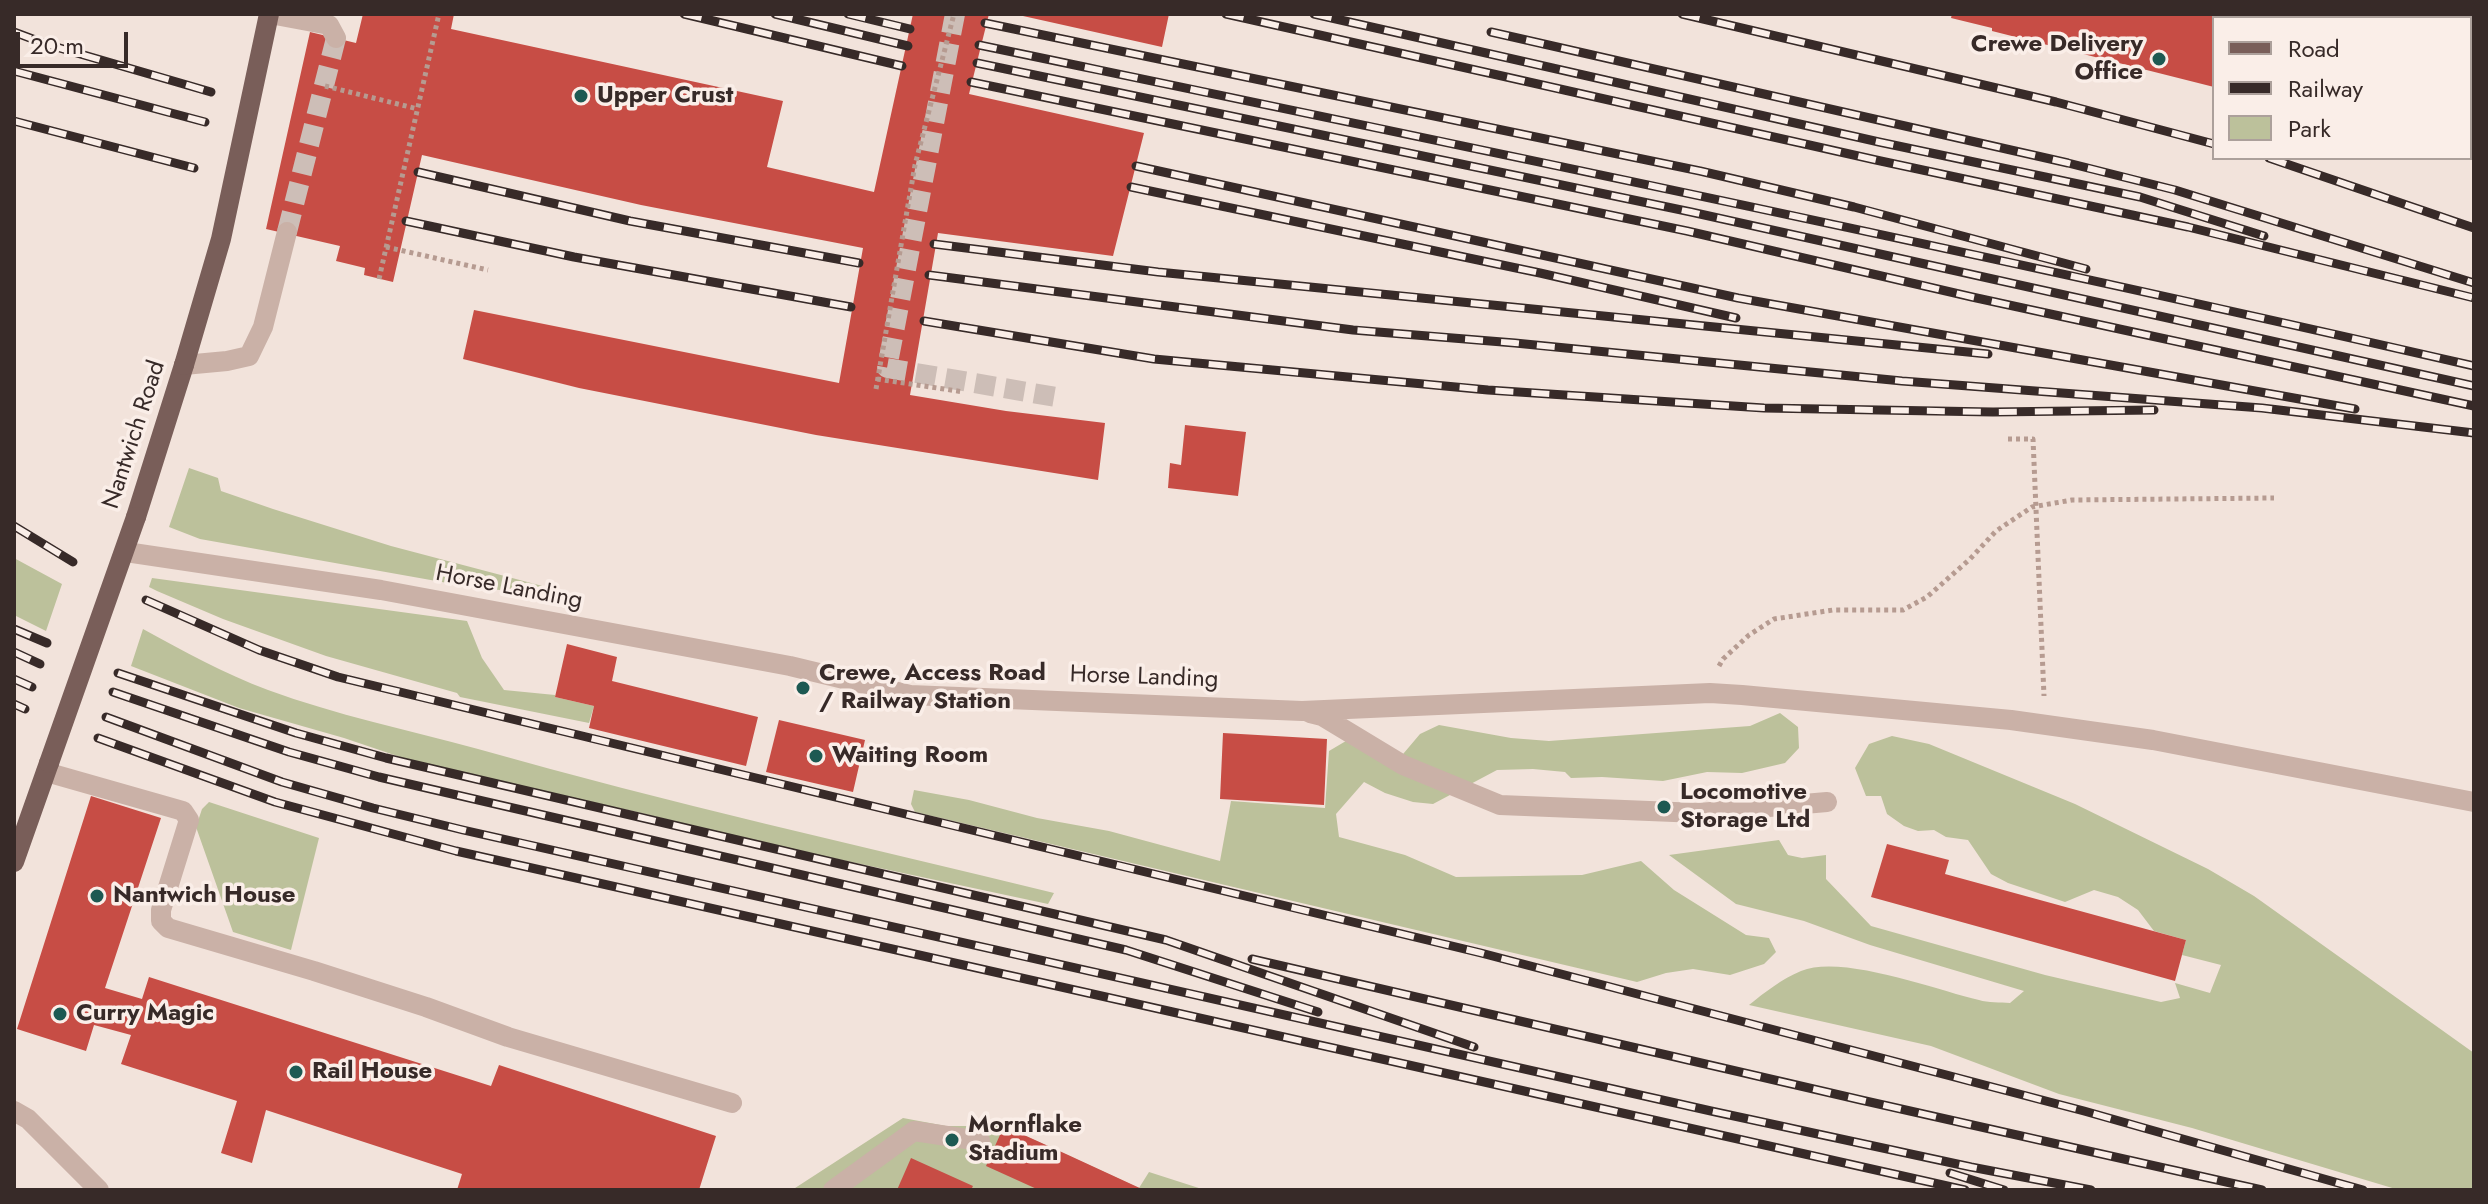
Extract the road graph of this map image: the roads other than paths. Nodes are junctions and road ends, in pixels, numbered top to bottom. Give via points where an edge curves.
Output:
1 (270, 14) edge
2 (336, 38) dead end
3 (287, 232) tunnel mouth
4 (184, 365) junction
5 (126, 552) junction
6 (1302, 711) junction
7 (47, 768) junction
8 (1827, 802) dead end
9 (2474, 802) edge
10 (14, 862) edge
11 (732, 1103) dead end
12 (14, 1111) edge
13 (980, 1141) dead end
14 (99, 1190) edge
15 (833, 1190) edge

1 - 2 street via 329,25
1 - 4 main road, Nantwich Road, bridge via 221,239
3 - 4 street via 263,327 249,356
4 - 5 main road, Nantwich Road, bridge
5 - 6 street, Horse Landing via 381,590 790,666 910,695
5 - 7 main road, Nantwich Road, bridge
6 - 8 street via 1322,716 1403,765 1500,805 1699,813
6 - 9 street, Horse Landing via 1742,695 2045,724
7 - 10 main road, Nantwich Road
7 - 11 street via 183,811 189,820 161,910 168,928
12 - 14 street
13 - 15 street via 914,1131

